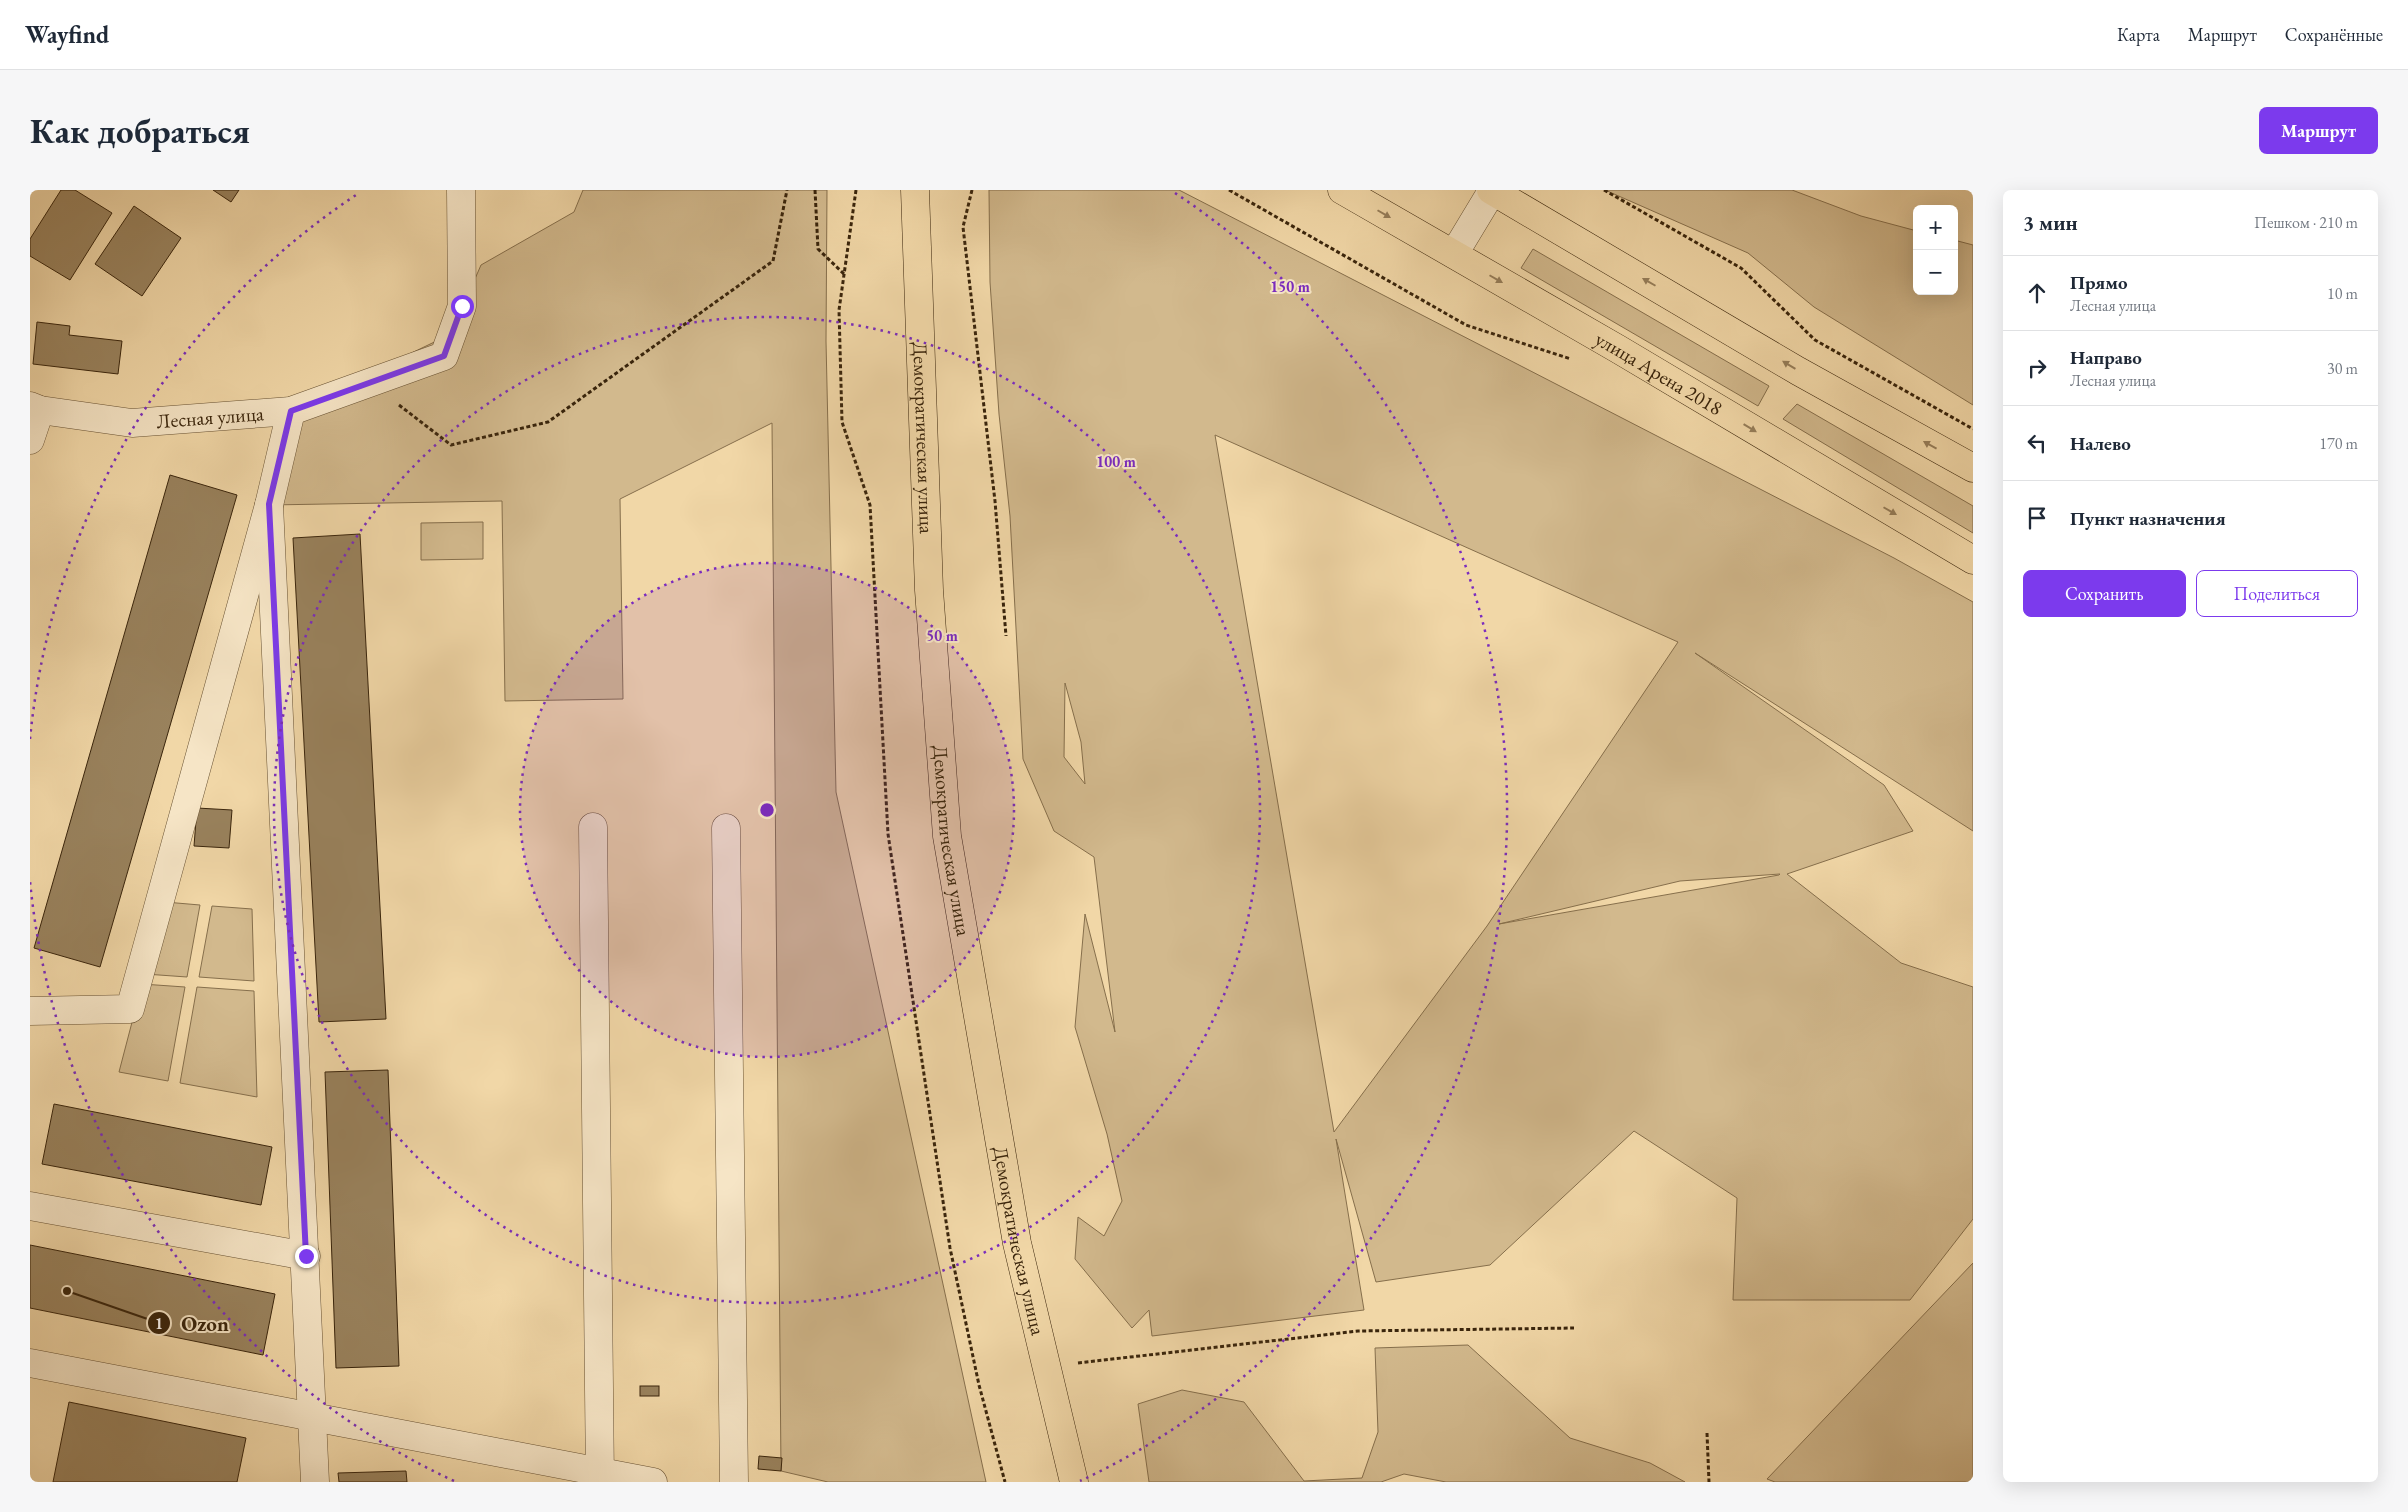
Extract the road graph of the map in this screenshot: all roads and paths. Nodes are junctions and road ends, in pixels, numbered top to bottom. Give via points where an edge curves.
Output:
1 (461, 190) edge
2 (787, 190) edge
3 (815, 190) edge
4 (856, 190) edge
5 (915, 190) edge
6 (937, 190) edge
7 (972, 190) edge
8 (1229, 190) edge
9 (1342, 190) edge
10 (1491, 190) edge
11 (1604, 190) edge
12 (916, 221) junction
13 (1454, 254) junction
14 (844, 274) junction
15 (1580, 362) dead end
16 (371, 383) junction
17 (35, 408) edge
18 (291, 411) junction
19 (1973, 429) edge
20 (30, 440) edge
21 (1973, 468) edge
22 (269, 504) junction
23 (1973, 560) edge
24 (1006, 636) dead end
25 (593, 828) dead end
26 (726, 828) dead end
27 (30, 1011) edge
28 (30, 1206) edge
29 (306, 1256) junction
30 (1574, 1328) dead end
31 (30, 1364) edge
32 (1045, 1367) junction
33 (312, 1418) junction
34 (1707, 1433) dead end
35 (599, 1477) edge
36 (315, 1482) edge
37 (654, 1482) edge
38 (734, 1482) edge
39 (1005, 1482) edge
40 (1074, 1482) edge
41 (1709, 1482) edge

1 - 16 street, Лесная улица via 462,306 444,356
2 - 16 path via 773,261 548,422 451,445
3 - 14 path via 818,249
4 - 14 path
5 - 12 main road, Демократическая улица
6 - 12 main road
7 - 24 path via 963,227 995,501
8 - 15 path via 1466,325
9 -> 13 main road, улица Арена 2018
10 - 13 street
21 -> 10 main road via 1798,370
11 - 19 path via 1741,268 1815,340
12 - 32 main road, Демократическая улица via 928,580 947,836 1017,1243
13 -> 23 main road, улица Арена 2018
14 - 39 path via 839,310 842,422 870,504 888,834 950,1248 979,1385
16 - 18 street, Лесная улица
17 - 18 street, Лесная улица via 132,423
17 - 20 street, Лесная улица
18 - 22 street
22 - 27 street via 130,1009
22 - 29 street
25 - 35 street
26 - 38 street
28 - 29 street
29 - 33 street
30 - 32 path via 1358,1331
31 - 33 street
32 - 40 main road, Демократическая улица
33 - 35 street
33 - 36 street
34 - 41 path
35 - 37 street

